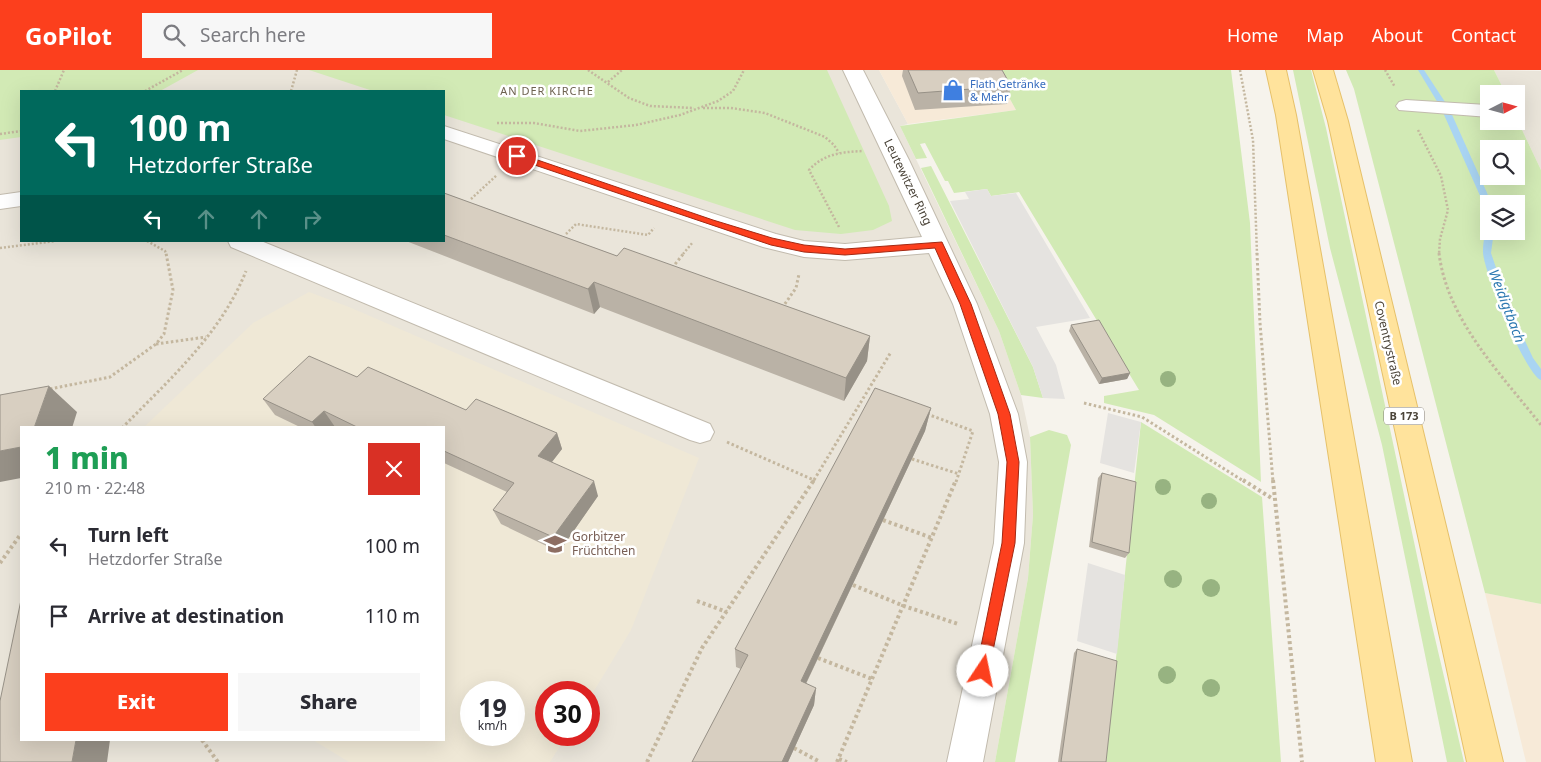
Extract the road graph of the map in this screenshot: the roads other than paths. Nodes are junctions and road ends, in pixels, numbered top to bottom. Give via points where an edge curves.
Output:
1 (853, 70) edge
2 (1276, 70) edge
3 (1323, 70) edge
4 (1406, 106) road end
5 (1480, 111) edge
6 (445, 133) edge
7 (20, 199) edge
8 (0, 202) edge
9 (246, 244) edge
10 (938, 244) junction
11 (712, 436) road end
12 (965, 762) edge
13 (1394, 762) edge
14 (1485, 762) edge

1 - 10 street, Leutewitzer Ring
2 - 13 main road
3 - 14 main road, Coventrystraße / B 173 via 1338,121
4 - 5 street
6 - 10 street via 771,241 804,249 845,252
7 - 8 street
9 - 11 street
10 - 12 street, Leutewitzer Ring via 966,304 1004,414 1013,462 1009,543

